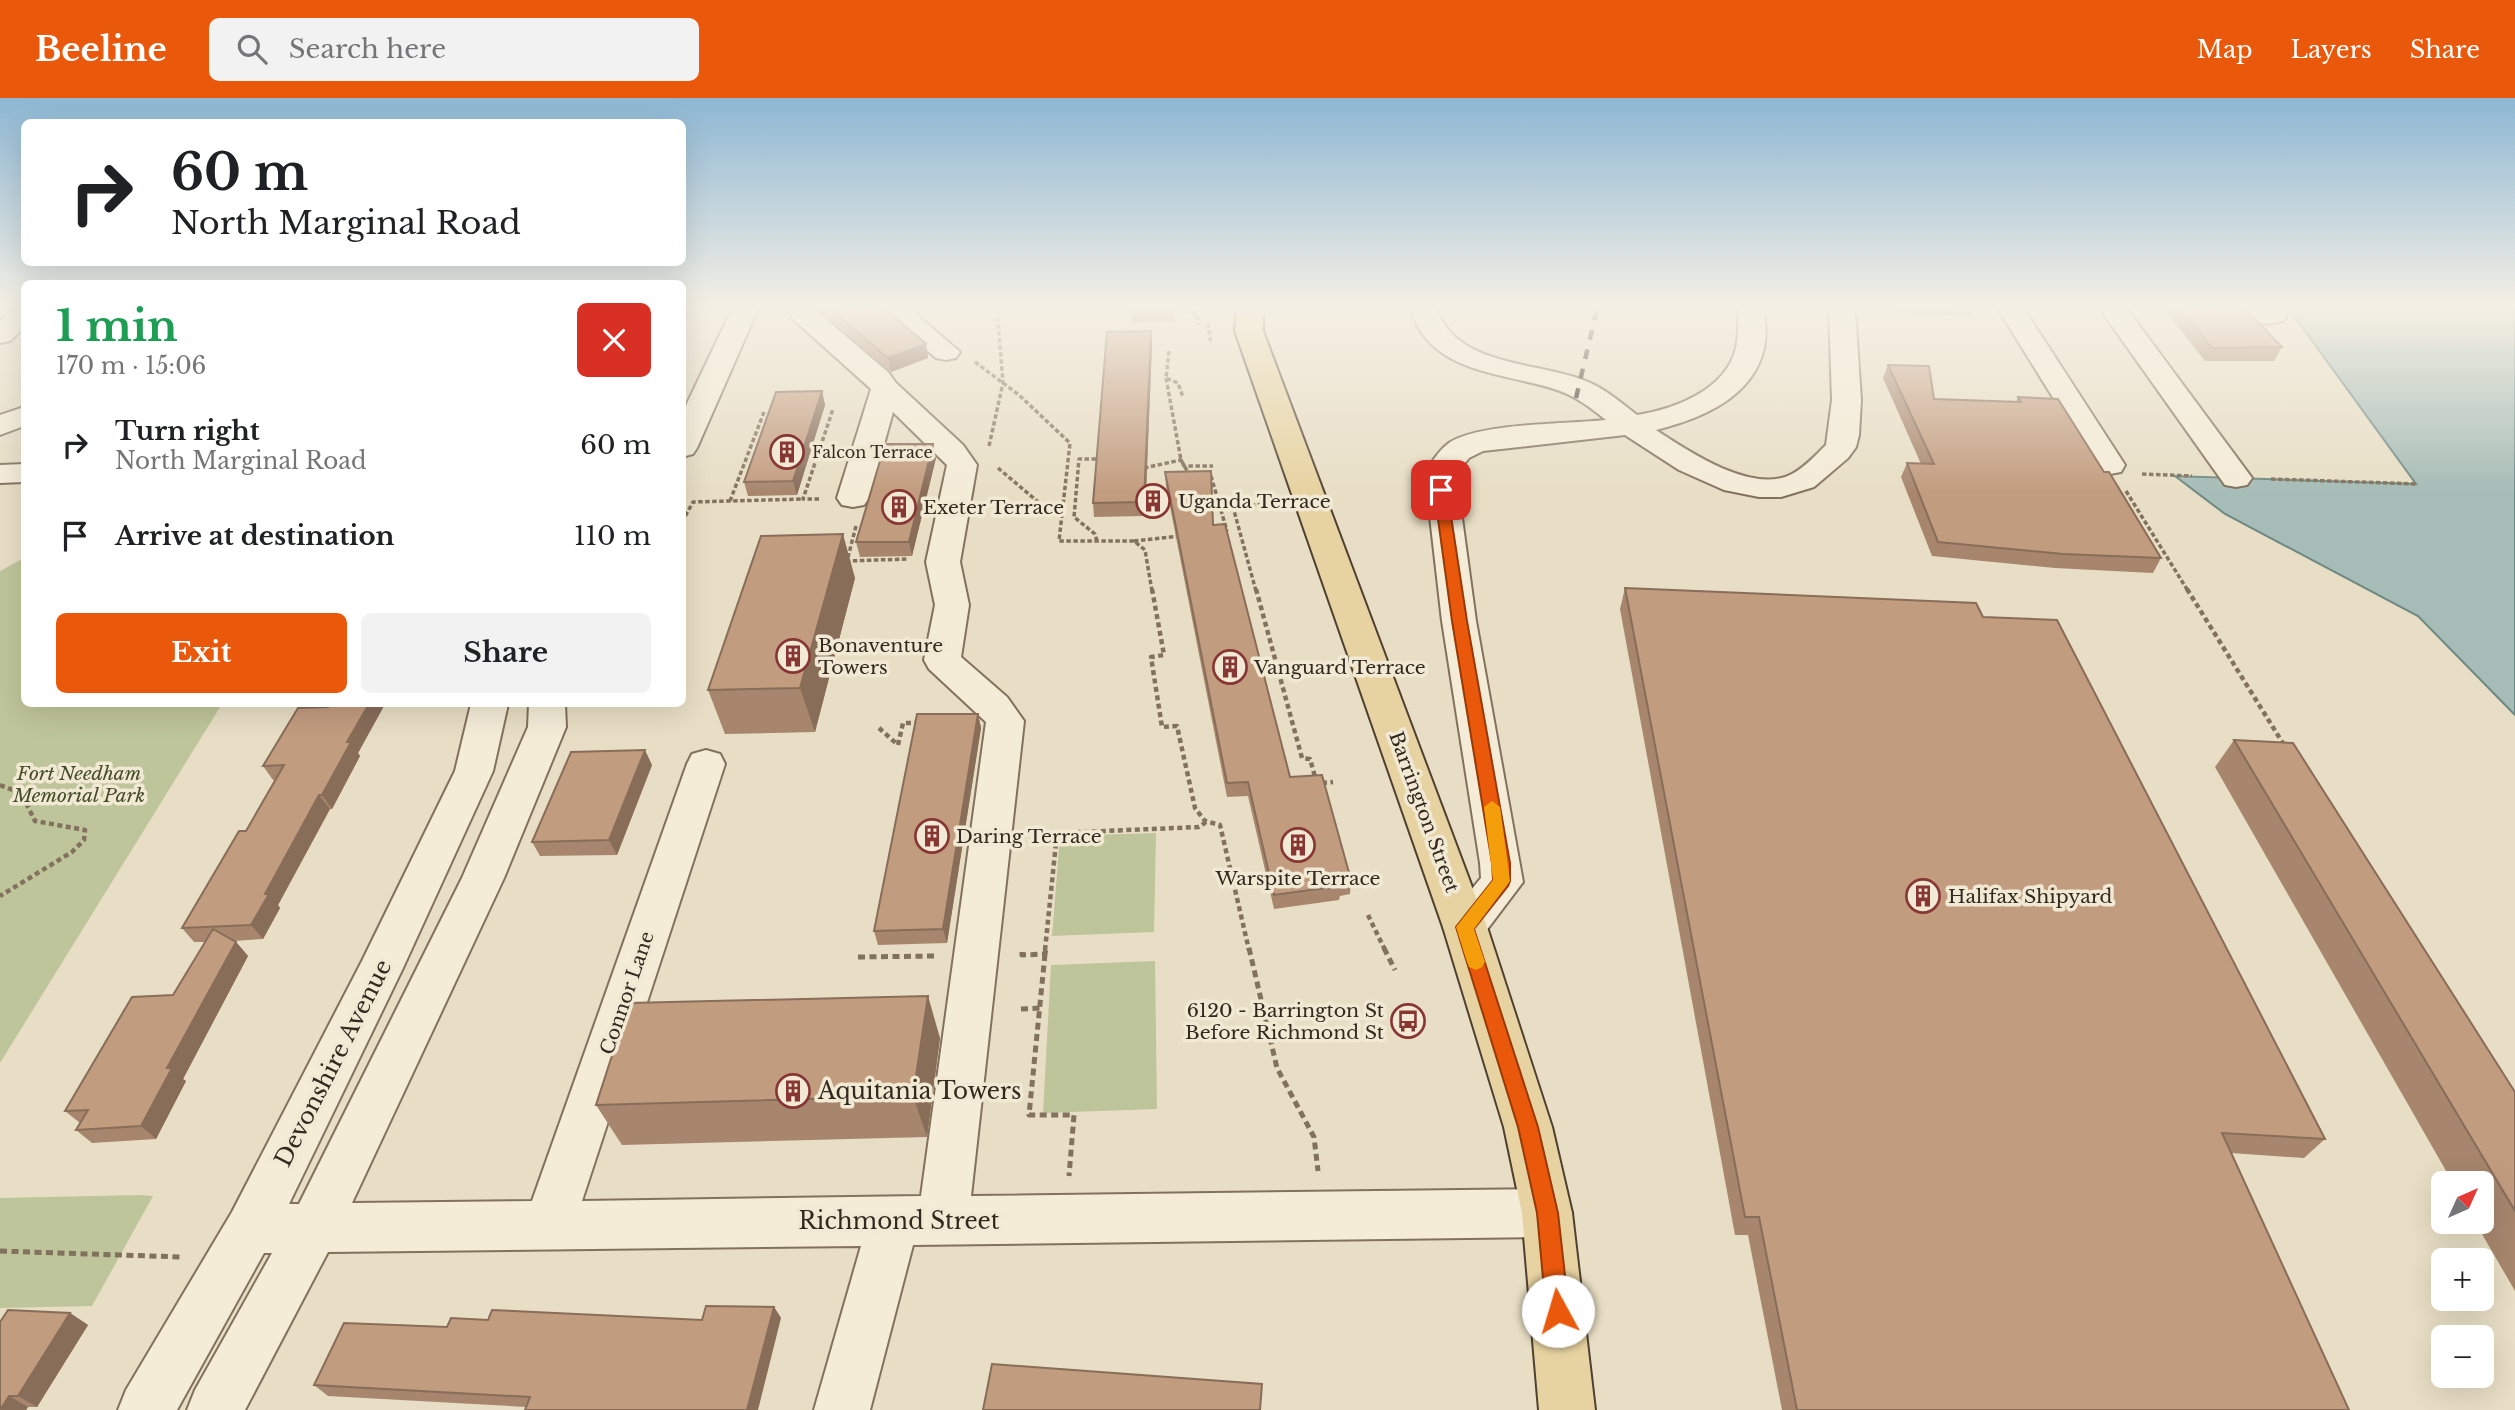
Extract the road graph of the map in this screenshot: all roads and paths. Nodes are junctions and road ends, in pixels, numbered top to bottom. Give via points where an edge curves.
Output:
1 (717, 370) edge
2 (869, 370) edge
3 (986, 370) edge
4 (1002, 370) edge
5 (1167, 370) edge
6 (1264, 370) edge
7 (1511, 370) edge
8 (1740, 370) edge
9 (1845, 370) edge
10 (2050, 370) edge
11 (2158, 370) edge
12 (1166, 378) junction
13 (1003, 383) junction
14 (885, 389) junction
15 (21, 395) edge
16 (1183, 397) dead end
17 (0, 403) edge
18 (764, 412) dead end
19 (21, 417) edge
20 (0, 426) edge
21 (1629, 426) junction
22 (686, 439) edge
23 (986, 456) dead end
24 (1110, 459) edge
25 (1181, 460) junction
26 (1213, 466) dead end
27 (1184, 467) junction
28 (993, 468) dead end
29 (1139, 470) edge
30 (21, 473) edge
31 (0, 474) edge
32 (2139, 474) dead end
33 (2116, 475) joint
34 (2236, 478) junction
35 (2417, 484) dead end
36 (853, 498) dead end
37 (803, 499) dead end
38 (730, 501) junction
39 (1267, 504) dead end
40 (686, 515) edge
41 (1062, 515) junction
42 (1238, 530) junction
43 (1227, 531) junction
44 (1219, 532) edge
45 (1185, 536) edge
46 (1097, 541) junction
47 (1134, 541) junction
48 (893, 559) edge
49 (847, 561) dead end
50 (488, 707) edge
51 (547, 707) edge
52 (929, 723) edge
53 (879, 728) dead end
54 (2290, 754) edge
55 (706, 764) dead end
56 (1333, 782) dead end
57 (0, 785) edge
58 (1206, 822) junction
59 (0, 895) edge
60 (1368, 915) dead end
61 (1465, 927) junction
62 (1045, 954) junction
63 (1021, 955) dead end
64 (929, 956) dead end
65 (858, 957) dead end
66 (1395, 970) dead end
67 (1040, 1008) junction
68 (1021, 1009) dead end
69 (1318, 1175) dead end
70 (1068, 1182) dead end
71 (1547, 1213) junction
72 (918, 1221) junction
73 (549, 1224) junction
74 (314, 1228) junction
75 (239, 1248) junction
76 (0, 1251) edge
77 (146, 1410) edge
78 (215, 1410) edge
79 (842, 1410) edge
80 (1567, 1410) edge

1 - 22 street
2 - 14 street
3 - 13 path
4 - 13 path
5 - 12 path
6 - 61 main road, Barrington Street
7 - 21 street via 1589,394
8 - 21 street via 1716,397 1685,413
9 - 21 street via 1847,410 1841,446 1812,477 1795,485 1764,488 1737,483 1688,465
10 - 33 street
11 - 34 street
12 - 16 path via 1178,383
12 - 25 path
13 - 23 path
13 - 41 path via 1070,443
14 - 36 street
14 - 72 street via 953,451 962,465 943,562 952,605 942,660 1005,721
15 - 17 street
18 - 38 path
19 - 20 street
21 - 61 street via 1501,438 1461,449 1440,473 1502,881
24 - 46 path via 1079,459 1074,517
25 - 27 path
25 - 29 path
26 - 27 path
27 - 43 path via 1187,474 1211,475
28 - 41 path via 1004,471 1035,500
30 - 31 street
32 - 34 path
33 - 54 path
34 - 35 path
37 - 38 path
38 - 40 path via 693,502
39 - 42 path via 1233,507
41 - 46 path via 1059,541
42 - 43 path
42 - 56 path via 1302,758 1310,759 1317,784
43 - 44 path
45 - 47 path
46 - 47 path
47 - 58 path via 1145,550 1164,656 1151,657 1162,727 1177,726 1195,808
48 - 49 path
50 - 75 street, Devonshire Avenue via 474,771 381,968
51 - 74 street via 547,727 483,878
52 - 53 path via 903,723 898,745
55 - 73 street, Connor Lane
57 - 59 path via 21,793 35,821 85,830 84,840 72,852
58 - 62 path via 1199,827 1057,833
58 - 69 path via 1220,825 1277,1068 1314,1136
60 - 66 path
61 - 71 main road, Barrington Street via 1528,1127
62 - 63 path
62 - 67 path
64 - 65 path
67 - 68 path
67 - 70 path via 1029,1115 1074,1115
71 - 72 street, Richmond Street
71 - 80 main road, Barrington Street
72 - 73 street, Richmond Street
72 - 79 street
73 - 74 street, Richmond Street
74 - 75 street, Richmond Street
74 - 78 street
75 - 76 path via 176,1256
75 - 77 street, Devonshire Avenue

